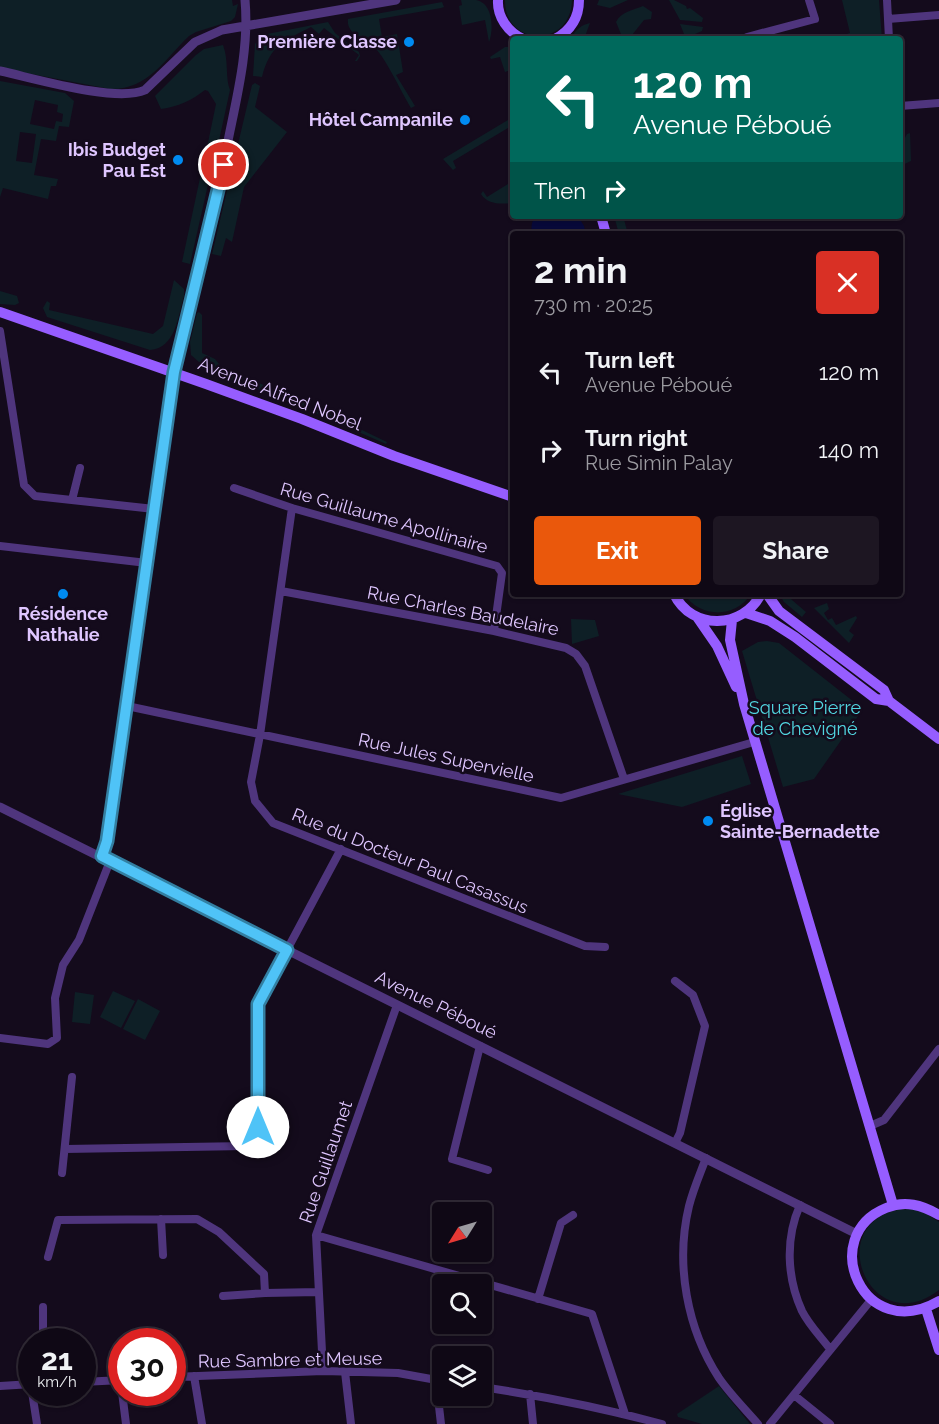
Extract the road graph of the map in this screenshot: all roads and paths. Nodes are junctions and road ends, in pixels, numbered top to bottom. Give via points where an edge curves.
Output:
1 (245, 0) edge
2 (396, 0) edge
3 (579, 0) edge
4 (809, 0) edge
5 (887, 0) edge
6 (496, 2) edge
7 (939, 15) edge
8 (888, 19) junction
9 (247, 27) junction
10 (519, 36) edge
11 (565, 36) edge
12 (751, 36) edge
13 (889, 36) edge
14 (0, 71) edge
15 (939, 103) edge
16 (903, 106) edge
17 (0, 312) edge
18 (1, 336) edge
19 (174, 372) junction
20 (80, 468) dead end
21 (234, 488) dead end
22 (510, 496) edge
23 (72, 500) junction
24 (292, 508) junction
25 (154, 509) junction
26 (0, 546) edge
27 (147, 563) junction
28 (281, 591) junction
29 (676, 597) edge
30 (760, 597) edge
31 (770, 597) edge
32 (746, 613) junction
33 (696, 617) junction
34 (732, 620) junction
35 (494, 631) junction
36 (889, 701) junction
37 (744, 704) junction
38 (127, 706) junction
39 (260, 735) junction
40 (939, 739) edge
41 (754, 741) junction
42 (624, 779) junction
43 (0, 807) edge
44 (341, 849) junction
45 (106, 859) junction
46 (605, 947) dead end
47 (287, 950) junction
48 (675, 981) dead end
49 (397, 1005) junction
50 (0, 1038) edge
51 (480, 1046) junction
52 (939, 1049) edge
53 (72, 1077) dead end
54 (870, 1126) junction
55 (675, 1143) junction
56 (65, 1149) junction
57 (706, 1158) junction
58 (488, 1170) dead end
59 (62, 1173) dead end
60 (800, 1205) junction
61 (893, 1205) junction
62 (573, 1215) dead end
63 (939, 1215) edge
64 (161, 1219) junction
65 (857, 1234) junction
66 (316, 1235) junction
67 (163, 1255) dead end
68 (48, 1257) dead end
69 (319, 1292) junction
70 (265, 1293) junction
71 (223, 1296) dead end
72 (538, 1299) junction
73 (871, 1300) junction
74 (939, 1301) edge
75 (43, 1307) dead end
76 (926, 1309) junction
77 (43, 1328) edge
78 (831, 1349) junction
79 (939, 1350) edge
80 (323, 1371) junction
81 (345, 1372) junction
82 (186, 1376) edge
83 (194, 1376) junction
84 (432, 1379) edge
85 (0, 1386) edge
86 (18, 1387) edge
87 (492, 1388) edge
88 (530, 1394) junction
89 (794, 1395) junction
90 (34, 1406) edge
91 (124, 1406) edge
92 (440, 1406) edge
93 (625, 1414) junction
94 (37, 1424) edge
95 (126, 1424) edge
96 (202, 1424) edge
97 (351, 1424) edge
98 (441, 1424) edge
99 (533, 1424) edge
100 (662, 1424) edge
101 (758, 1424) edge
102 (770, 1424) edge
103 (830, 1424) edge

1 - 9 street
2 - 9 street
3 - 11 main road via 578,13
4 - 12 street via 815,19
5 - 8 street
6 - 10 main road via 508,28
7 - 8 street
8 - 13 street
9 - 14 street via 222,30 195,42 138,93 82,89
9 - 19 street via 224,165
15 - 16 street
17 - 19 main road, Avenue Alfred Nobel
18 - 23 street via 24,484 35,496
19 - 22 main road, Avenue Alfred Nobel
19 - 25 street
20 - 23 street
21 - 24 street, Rue Guillaume Apollinaire
23 - 25 street
24 - 28 street, Rue du Docteur Paul Casassus
24 - 35 street, Rue Guillaume Apollinaire via 497,566 502,573
25 - 27 street
26 - 27 street
27 - 38 street
28 - 35 street, Rue Charles Baudelaire
28 - 39 street, Rue du Docteur Paul Casassus
29 - 33 main road
30 - 32 main road
31 - 36 main road via 779,611 884,690
32 - 34 main road
32 - 36 main road via 770,621 876,699
33 - 34 main road
33 - 37 main road via 717,646
34 - 37 main road via 730,640
35 - 42 street, Rue Charles Baudelaire via 566,648 576,654 585,666
36 - 40 main road
37 - 41 main road
38 - 39 street, Rue Jules Supervielle
38 - 45 street
39 - 42 street, Rue Jules Supervielle via 561,798
39 - 44 street, Rue du Docteur Paul Casassus via 251,782 261,810 273,823
41 - 42 street, Rue Jules Supervielle
41 - 54 main road
43 - 45 street, Avenue Péboué
44 - 46 street, Rue du Docteur Paul Casassus via 585,946
44 - 47 street
45 - 47 street, Avenue Péboué
45 - 50 street via 79,940 63,965 55,998 57,1038 48,1044
47 - 49 street, Avenue Péboué
47 - 56 street via 258,1004 258,1127 246,1146
48 - 55 street via 693,995 705,1026
49 - 51 street, Avenue Péboué
49 - 66 street, Rue Guillaumet
51 - 55 street, Avenue Péboué
51 - 58 street via 452,1160
52 - 54 street via 884,1120
53 - 56 street
54 - 61 main road
55 - 57 street, Avenue Péboué
56 - 59 street
57 - 60 street, Avenue Péboué
57 - 101 street via 689,1206 683,1269 688,1299 699,1336 720,1379
60 - 65 street, Avenue Péboué
60 - 78 street via 789,1245 791,1278 803,1312
61 - 63 main road via 925,1207
61 - 65 main road via 872,1216
62 - 72 street via 561,1223
64 - 67 street
64 - 68 street via 58,1220
64 - 70 street via 197,1219 219,1232 264,1274
65 - 73 main road via 852,1251 853,1269
66 - 69 street, Rue Guillaumet
66 - 72 street
69 - 70 street
69 - 80 street, Rue Guillaumet
70 - 71 street
72 - 93 street via 592,1314
73 - 76 main road via 897,1312
73 - 78 street
74 - 76 main road
75 - 77 street
76 - 79 main road
78 - 89 street
80 - 81 street, Rue Sambre et Meuse
80 - 83 street, Rue Sambre et Meuse
81 - 84 street, Rue Sambre et Meuse via 398,1373
81 - 97 street
82 - 83 street, Rue Sambre et Meuse
83 - 96 street
85 - 86 street
87 - 88 street
88 - 93 street
88 - 99 street
89 - 102 street
89 - 103 street
90 - 94 street
91 - 95 street
92 - 98 street
93 - 100 street

